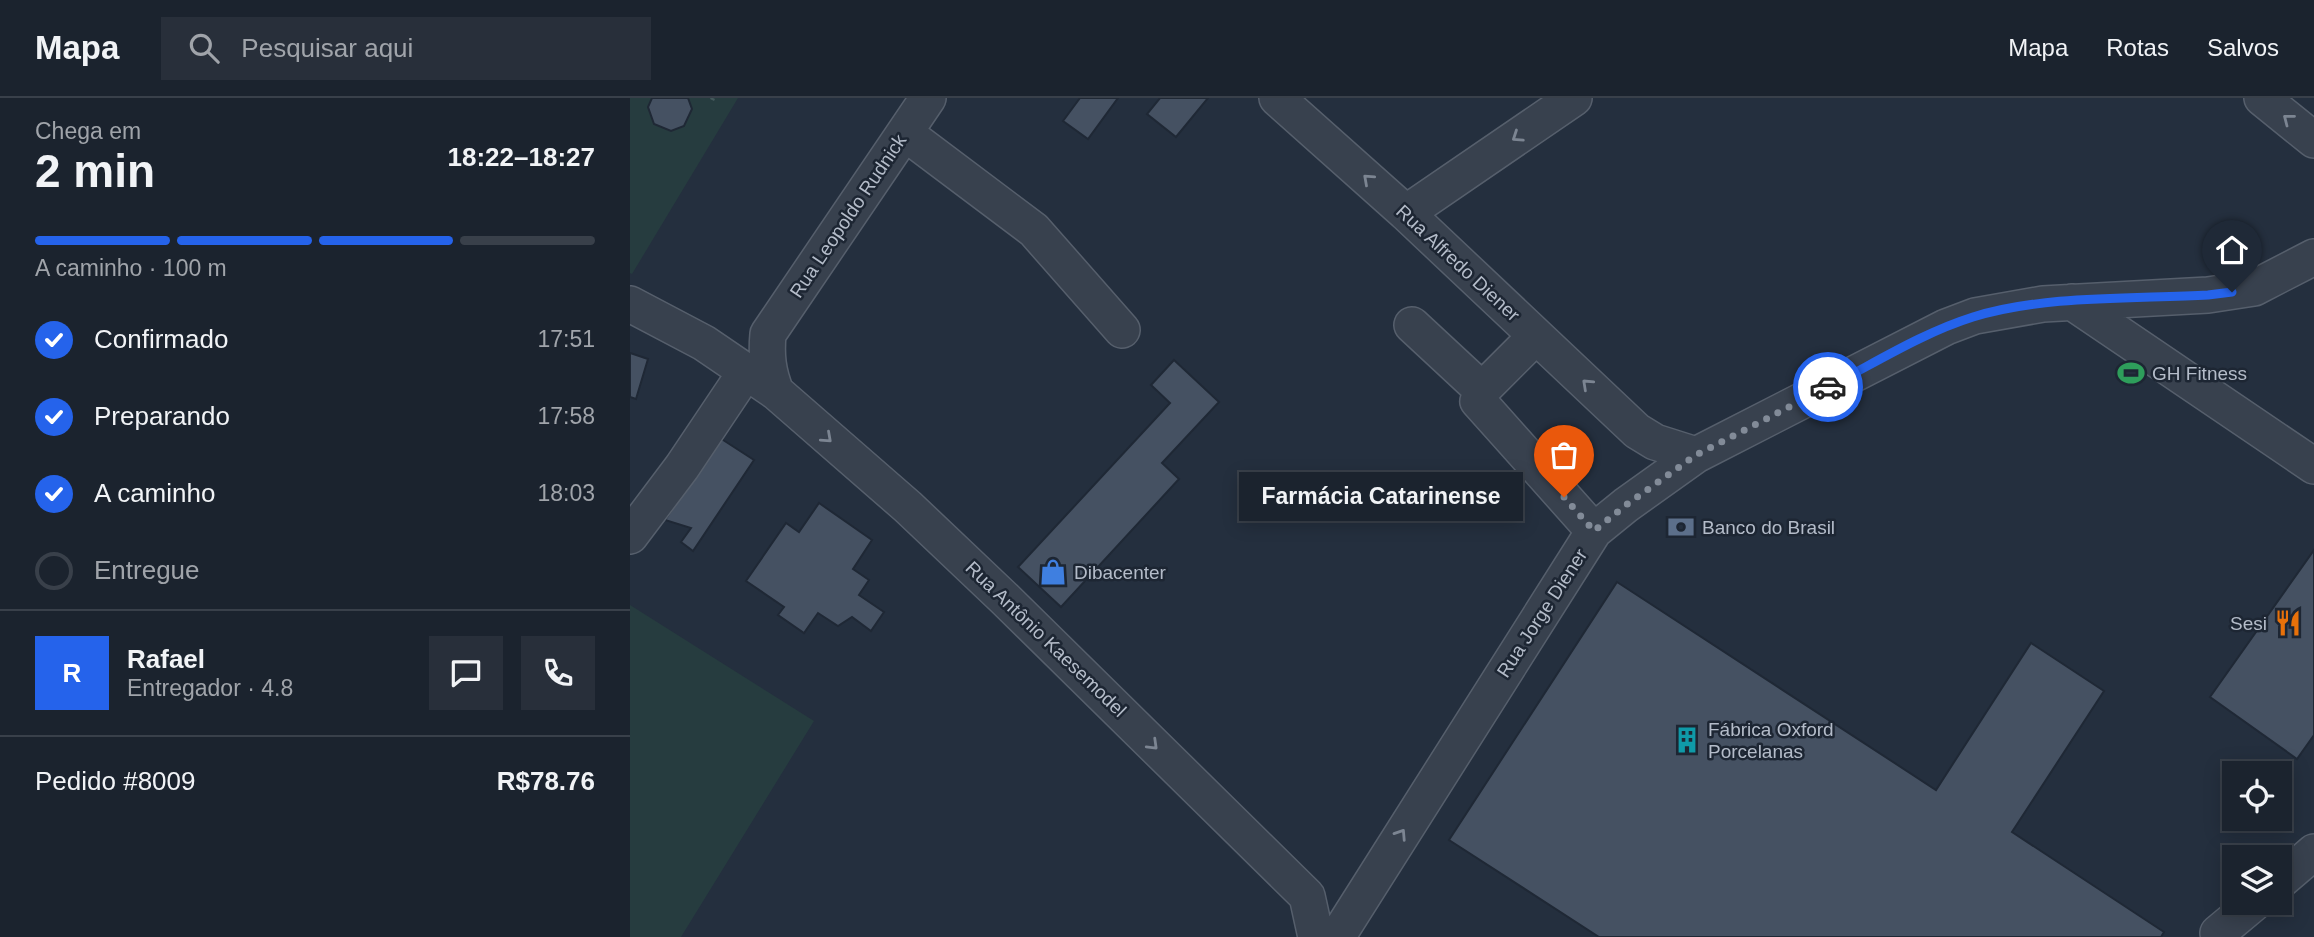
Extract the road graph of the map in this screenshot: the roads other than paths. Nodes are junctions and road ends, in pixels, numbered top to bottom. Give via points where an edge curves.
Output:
1 (928, 98) edge
2 (1277, 98) edge
3 (1574, 98) edge
4 (2262, 98) edge
5 (905, 133) junction
6 (2314, 139) edge
7 (1406, 213) junction
8 (2314, 257) edge
9 (2072, 302) junction
10 (630, 304) edge
11 (1412, 325) dead end
12 (1122, 330) dead end
13 (768, 334) junction
14 (1536, 336) junction
15 (704, 343) junction
16 (745, 373) junction
17 (1482, 390) junction
18 (776, 393) junction
19 (1637, 431) junction
20 (1696, 455) junction
21 (2314, 466) edge
22 (1626, 505) junction
23 (1594, 531) junction
24 (630, 536) edge
25 (2314, 852) edge
26 (2292, 871) edge
27 (1364, 891) junction
28 (1307, 896) junction
29 (2240, 915) edge
30 (2218, 933) dead end
31 (1316, 937) edge
32 (1337, 937) edge

1 - 5 street, Rua Leopoldo Rudnick
7 -> 2 street, Rua Alfredo Diener
3 -> 7 street
6 -> 4 street
5 - 12 street via 1034,230
5 - 13 street, Rua Leopoldo Rudnick
7 - 14 street, Rua Alfredo Diener
8 - 9 street, Rua Jorge Diener via 2254,288
9 - 20 street, Rua Jorge Diener via 2009,308 1946,327
9 - 21 street
10 - 15 street, Rua Antônio Kaesemodel
11 - 17 street
13 - 15 street
13 - 18 street via 767,364
14 - 17 street
19 -> 14 street, Rua Alfredo Diener
15 - 16 street, Rua Antônio Kaesemodel
16 - 18 street, Rua Antônio Kaesemodel
16 - 24 street
17 - 23 street via 1478,401
18 -> 28 street, Rua Antônio Kaesemodel via 955,551
19 - 20 street, Rua Alfredo Diener
19 - 22 street via 1638,457
20 - 22 street, Rua Jorge Diener
22 - 23 street, Rua Jorge Diener
27 -> 23 street, Rua Jorge Diener
25 - 26 street
27 - 28 street
27 - 32 street, Rua Jorge Diener
28 - 31 street
29 - 30 street

